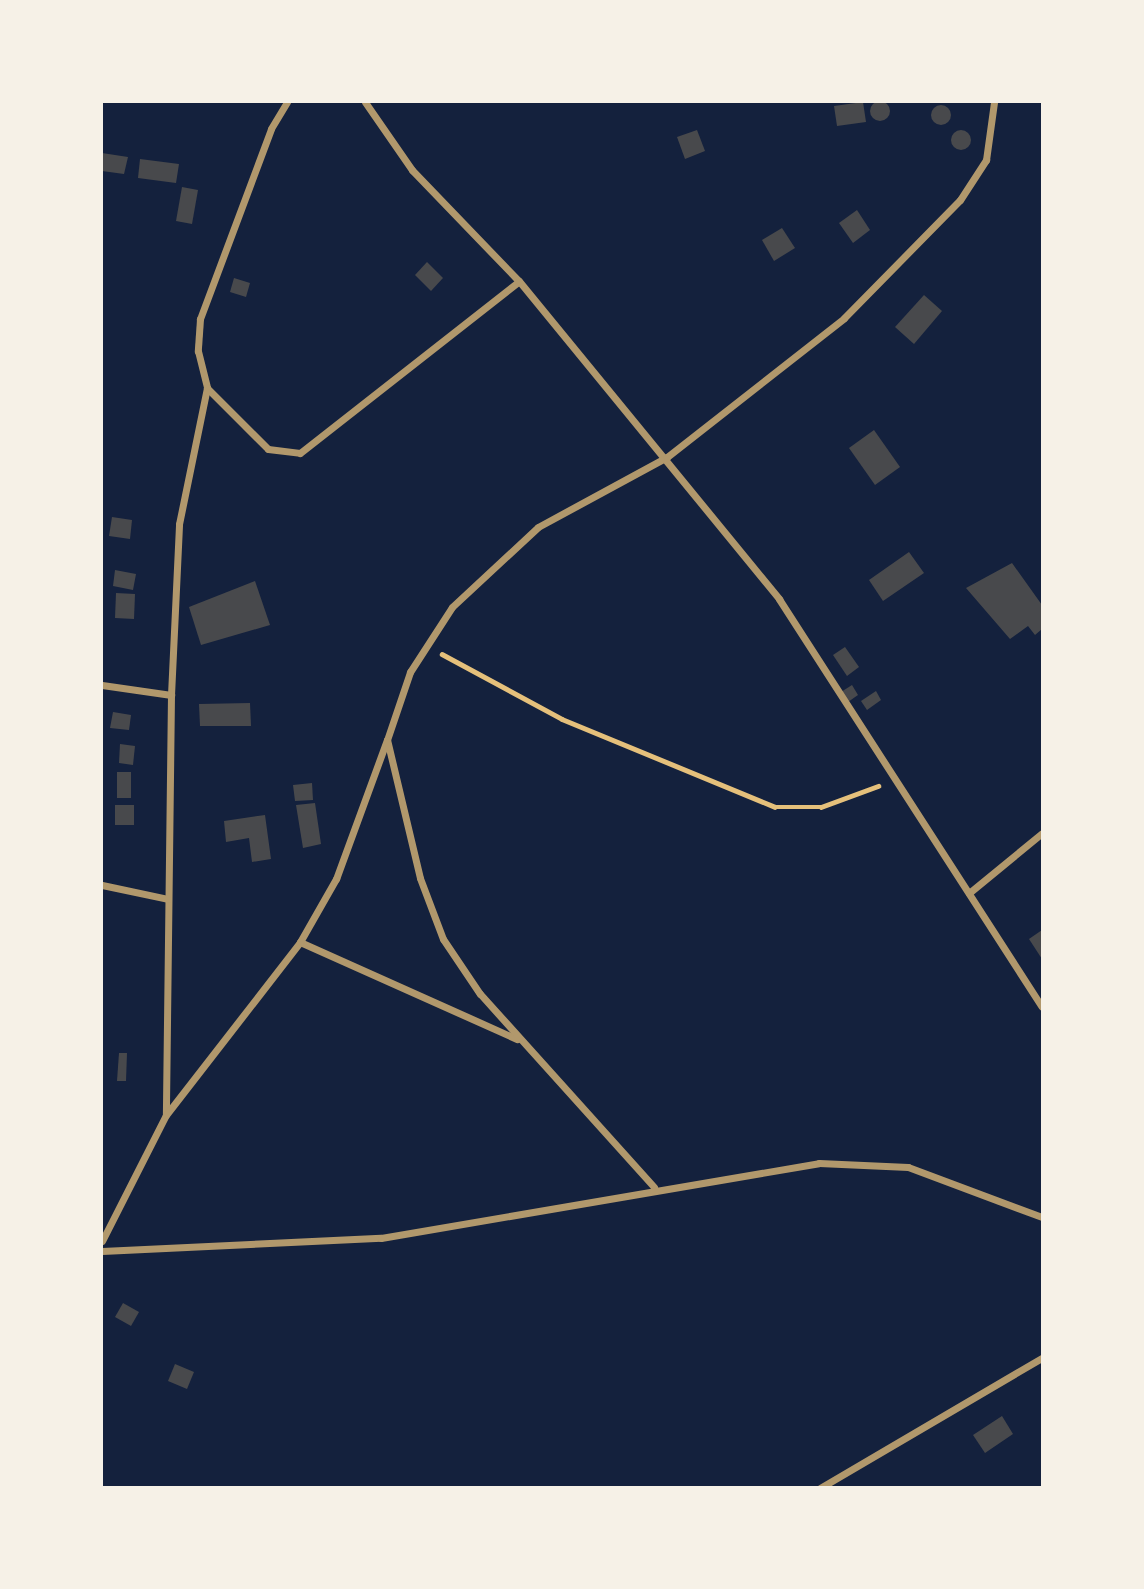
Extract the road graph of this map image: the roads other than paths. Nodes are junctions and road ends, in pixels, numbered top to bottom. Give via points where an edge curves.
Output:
1 (288, 102) edge
2 (365, 102) edge
3 (994, 102) edge
4 (519, 281) junction
5 (207, 388) junction
6 (667, 457) junction
7 (102, 685) edge
8 (171, 695) junction
9 (387, 740) junction
10 (1042, 833) edge
11 (102, 885) edge
12 (969, 893) junction
13 (168, 899) junction
14 (300, 942) junction
15 (1042, 1007) edge
16 (519, 1040) junction
17 (166, 1115) junction
18 (654, 1187) junction
19 (1042, 1217) edge
20 (102, 1241) edge
21 (102, 1251) edge
22 (1042, 1358) edge
23 (820, 1488) edge

1 - 5 street via 271,128 200,319 198,351
2 - 4 street via 412,170
3 - 6 street via 986,160 960,200 844,318
4 - 5 street via 299,453 268,450
4 - 6 street
5 - 8 street via 178,524
6 - 9 street via 538,527 452,607 410,672
6 - 12 street via 779,599
7 - 8 street
8 - 13 street
9 - 14 street via 336,879
9 - 16 street via 420,878 443,939
10 - 12 street
11 - 13 street
12 - 15 street
13 - 17 street
14 - 16 street
14 - 17 street
16 - 18 street
17 - 20 street
18 - 19 street via 819,1163 908,1167
18 - 21 street via 473,1226 380,1238
22 - 23 street

